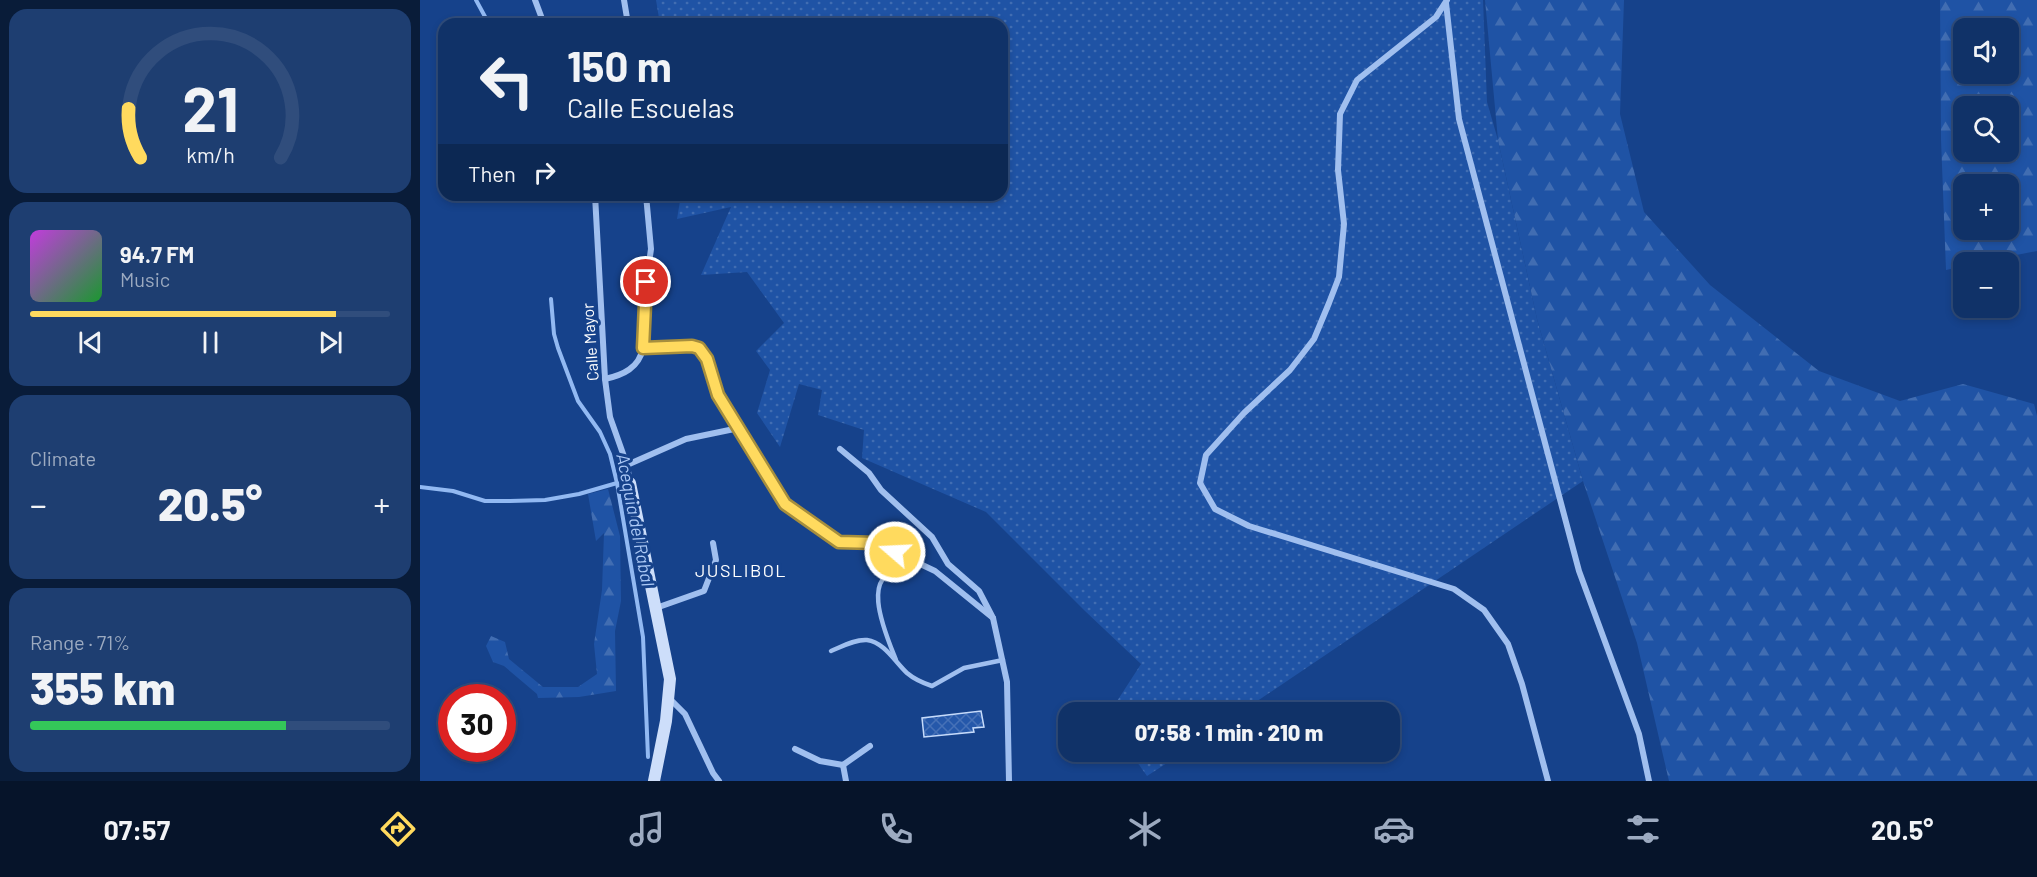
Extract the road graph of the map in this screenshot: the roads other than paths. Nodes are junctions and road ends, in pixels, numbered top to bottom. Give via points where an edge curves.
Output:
1 (535, 0) edge
2 (624, 0) edge
3 (1446, 1) edge
4 (542, 18) edge
5 (627, 18) edge
6 (595, 201) edge
7 (647, 201) edge
8 (643, 348) junction
9 (605, 379) junction
10 (739, 428) junction
11 (840, 449) dead end
12 (627, 465) junction
13 (630, 483) joint
14 (713, 543) dead end
15 (906, 571) dead end
16 (656, 608) junction
17 (993, 618) junction
18 (831, 651) dead end
19 (1002, 660) junction
20 (897, 663) junction
21 (669, 699) junction
22 (870, 746) dead end
23 (795, 749) dead end
24 (843, 765) junction
25 (654, 781) edge
26 (719, 781) edge
27 (846, 781) edge
28 (1009, 781) edge
29 (1548, 781) edge
30 (1649, 781) edge

1 - 4 street
2 - 5 street
3 - 29 street via 1436,17 1357,80 1340,114 1338,170 1344,224 1339,277 1329,303 1314,339 1290,370 1206,454 1200,483 1215,509 1249,526 1454,589 1484,610 1508,644
3 - 30 street via 1459,119 1579,571 1639,734
6 - 9 street, Calle Mayor
7 - 8 street via 651,249
8 - 9 street via 628,371
8 - 10 street via 699,348 707,359 718,395
9 - 12 street, Calle Mayor via 610,417
10 - 12 street via 686,439
10 - 17 street via 785,504 839,542 876,543 935,571
11 - 17 street via 932,537 948,564 979,591
12 - 13 street, Calle Mayor
13 - 16 street
14 - 16 street via 716,560 704,591
15 - 20 lane via 885,576 879,589 883,628
16 - 21 street via 668,664
17 - 19 street
18 - 20 lane via 867,640 876,643
19 - 20 lane via 964,668 932,686 908,674
19 - 28 street via 1007,682
21 - 25 street
21 - 26 street via 685,714
22 - 24 street
23 - 24 street via 820,761
24 - 27 street

